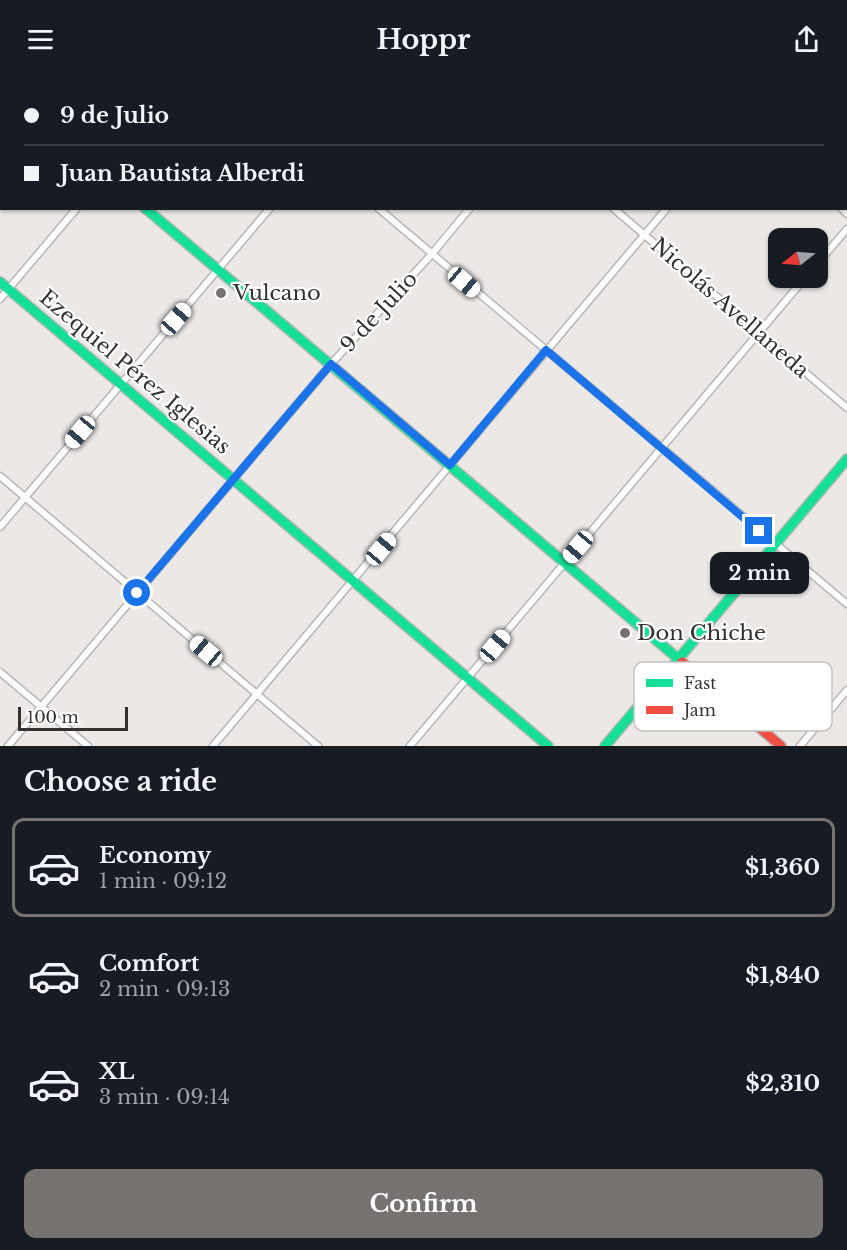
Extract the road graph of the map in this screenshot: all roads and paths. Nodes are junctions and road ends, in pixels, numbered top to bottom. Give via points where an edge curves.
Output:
1 (74, 210) edge
2 (147, 210) edge
3 (268, 210) edge
4 (380, 210) edge
5 (468, 210) edge
6 (615, 210) edge
7 (665, 210) edge
8 (847, 229) edge
9 (644, 235) junction
10 (828, 251) edge
11 (431, 255) junction
12 (218, 270) junction
13 (0, 282) edge
14 (796, 288) edge
15 (9, 289) junction
16 (0, 299) edge
17 (758, 332) junction
18 (546, 350) junction
19 (331, 364) junction
20 (121, 384) junction
21 (847, 408) edge
22 (661, 448) junction
23 (847, 459) edge
24 (450, 465) junction
25 (0, 476) edge
26 (234, 479) junction
27 (25, 497) junction
28 (0, 527) edge
29 (775, 544) junction
30 (564, 563) junction
31 (353, 582) junction
32 (137, 593) junction
33 (847, 604) edge
34 (678, 660) junction
35 (680, 662) edge
36 (0, 672) edge
37 (467, 678) junction
38 (847, 690) edge
39 (257, 694) junction
40 (41, 706) junction
41 (832, 708) edge
42 (634, 712) edge
43 (763, 731) edge
44 (813, 731) edge
45 (8, 746) edge
46 (88, 746) edge
47 (213, 746) edge
48 (318, 746) edge
49 (410, 746) edge
50 (548, 746) edge
51 (605, 746) edge
52 (781, 746) edge
53 (800, 746) edge

1 - 15 street
2 - 12 street
3 - 12 street
4 - 11 street
5 - 11 street, 9 de Julio
6 - 9 street, Nicolás Avellaneda
7 - 9 street
8 - 10 street
9 - 17 street, Nicolás Avellaneda
9 - 18 street
11 - 18 street
11 - 19 street, 9 de Julio
12 - 19 street
12 - 20 street
13 - 15 street, Ezequiel Pérez Iglesias
14 - 17 street
15 - 16 street
15 - 20 street, Ezequiel Pérez Iglesias
17 - 21 street, Nicolás Avellaneda
17 - 22 street
18 - 22 street
18 - 24 street
19 - 24 street
19 - 26 street, 9 de Julio
20 - 26 street, Ezequiel Pérez Iglesias
20 - 27 street
22 - 29 street
22 - 30 street
23 - 29 street
24 - 30 street
24 - 31 street
25 - 27 street
26 - 31 street, Ezequiel Pérez Iglesias
26 - 32 street, 9 de Julio
27 - 28 street
27 - 32 street
29 - 33 street
29 - 34 street
30 - 34 street
30 - 37 street
31 - 37 street, Ezequiel Pérez Iglesias
31 - 39 street
32 - 39 street
32 - 40 street, 9 de Julio
34 - 35 street
36 - 40 street
37 - 49 street
37 - 50 street, Ezequiel Pérez Iglesias
38 - 41 street
39 - 47 street
39 - 48 street
40 - 45 street, 9 de Julio
40 - 46 street
42 - 51 street
43 - 52 street
44 - 53 street

